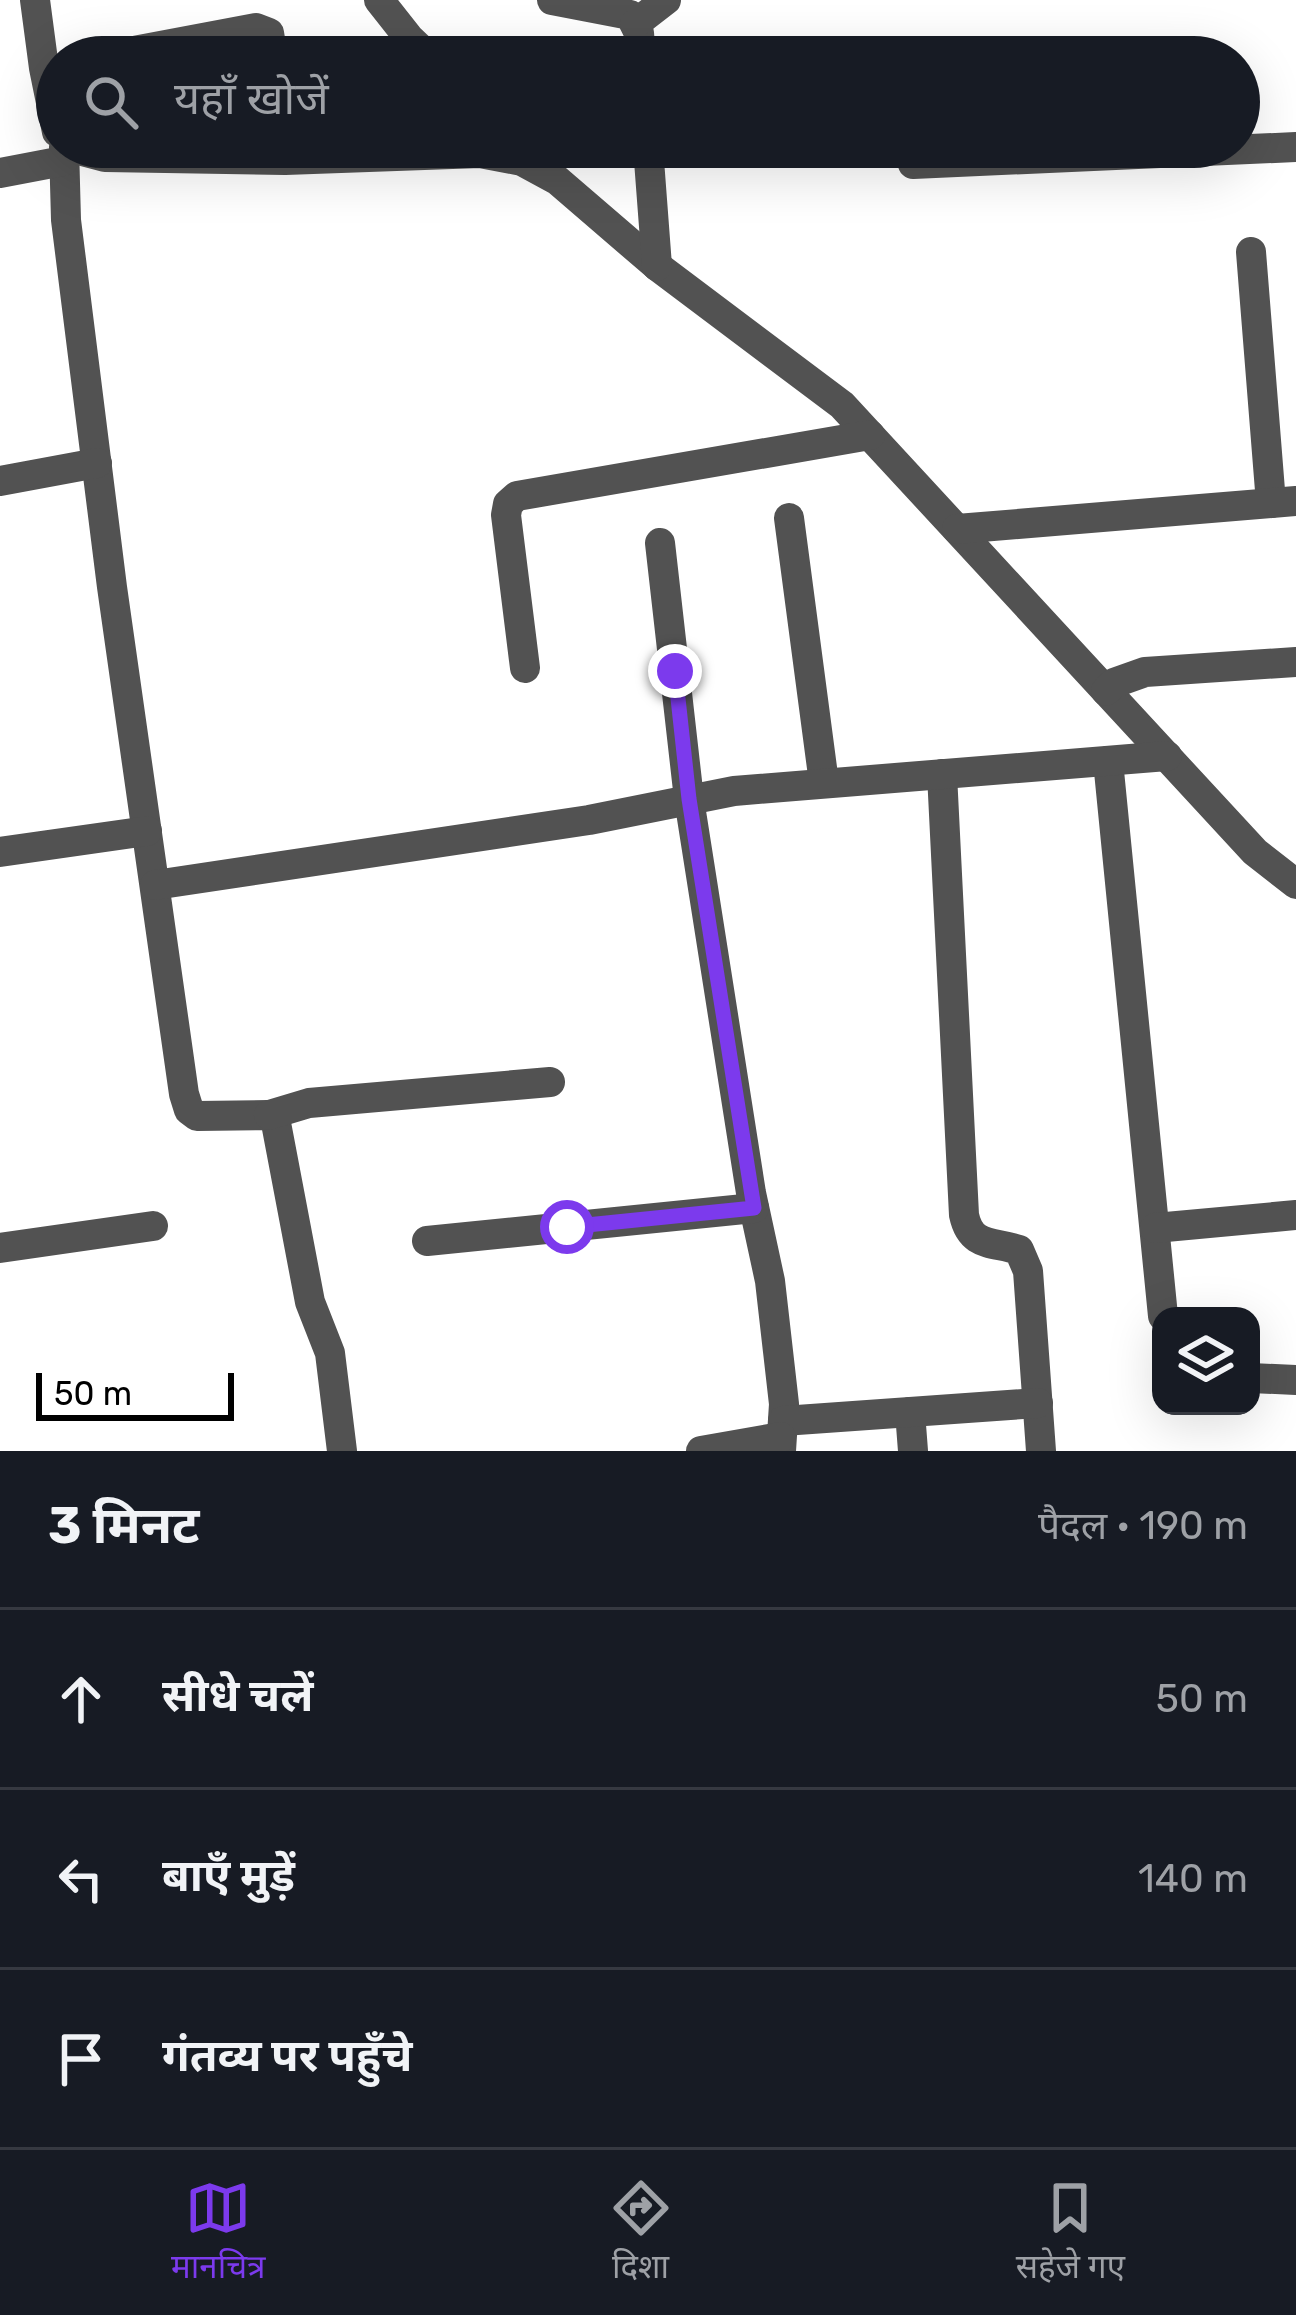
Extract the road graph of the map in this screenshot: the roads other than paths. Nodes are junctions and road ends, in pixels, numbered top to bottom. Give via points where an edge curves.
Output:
1 (35, 0) edge
2 (379, 0) edge
3 (552, 0) edge
4 (666, 0) edge
5 (635, 24) junction
6 (44, 36) edge
7 (214, 36) edge
8 (270, 36) edge
9 (407, 36) edge
10 (639, 36) edge
11 (1296, 147) edge
12 (1260, 148) edge
13 (36, 158) edge
14 (64, 168) edge
15 (539, 168) edge
16 (650, 168) edge
17 (0, 173) edge
18 (1251, 252) dead end
19 (657, 266) junction
20 (870, 435) junction
21 (97, 463) junction
22 (0, 481) edge
23 (1284, 502) edge
24 (789, 518) dead end
25 (957, 529) junction
26 (660, 543) dead end
27 (1296, 662) edge
28 (525, 668) dead end
29 (1106, 691) junction
30 (1167, 756) junction
31 (1108, 761) junction
32 (942, 774) junction
33 (824, 783) junction
34 (689, 799) junction
35 (147, 831) junction
36 (1296, 850) edge
37 (0, 852) edge
38 (1255, 852) junction
39 (1296, 884) edge
40 (154, 885) junction
41 (550, 1082) dead end
42 (269, 1115) junction
43 (754, 1208) junction
44 (1296, 1215) edge
45 (153, 1226) dead end
46 (1155, 1228) junction
47 (427, 1241) dead end
48 (0, 1248) edge
49 (1162, 1307) edge
50 (1260, 1378) edge
51 (1296, 1380) edge
52 (1038, 1403) junction
53 (910, 1412) junction
54 (782, 1437) edge
55 (342, 1451) edge
56 (701, 1451) edge
57 (914, 1451) edge
58 (1041, 1451) edge

1 - 6 street
2 - 9 street
3 - 5 street via 630,15
4 - 5 street
5 - 10 street
7 - 8 street via 256,28
11 - 12 street
13 - 17 street
14 - 21 street
15 - 19 street
16 - 19 street
18 - 23 street
19 - 20 street via 842,405
20 - 25 street
20 - 28 street via 517,496 506,515
21 - 22 street
21 - 35 street
23 - 25 street
24 - 33 street
25 - 29 street
26 - 34 street
27 - 29 street via 1145,672
29 - 30 street
30 - 31 street
30 - 38 street
31 - 32 street
31 - 46 street
32 - 33 street
32 - 52 street via 964,1215 971,1235 1024,1258
33 - 34 street
34 - 40 street
34 - 43 street
35 - 37 street
35 - 40 street
36 - 38 street
38 - 39 street
40 - 42 street via 190,1110
41 - 42 street via 309,1103
42 - 55 street via 310,1302 331,1353
43 - 47 street
43 - 54 street via 770,1281
44 - 46 street
45 - 48 street
46 - 49 street
50 - 51 street
52 - 53 street
52 - 58 street
53 - 54 street
53 - 57 street
54 - 56 street

